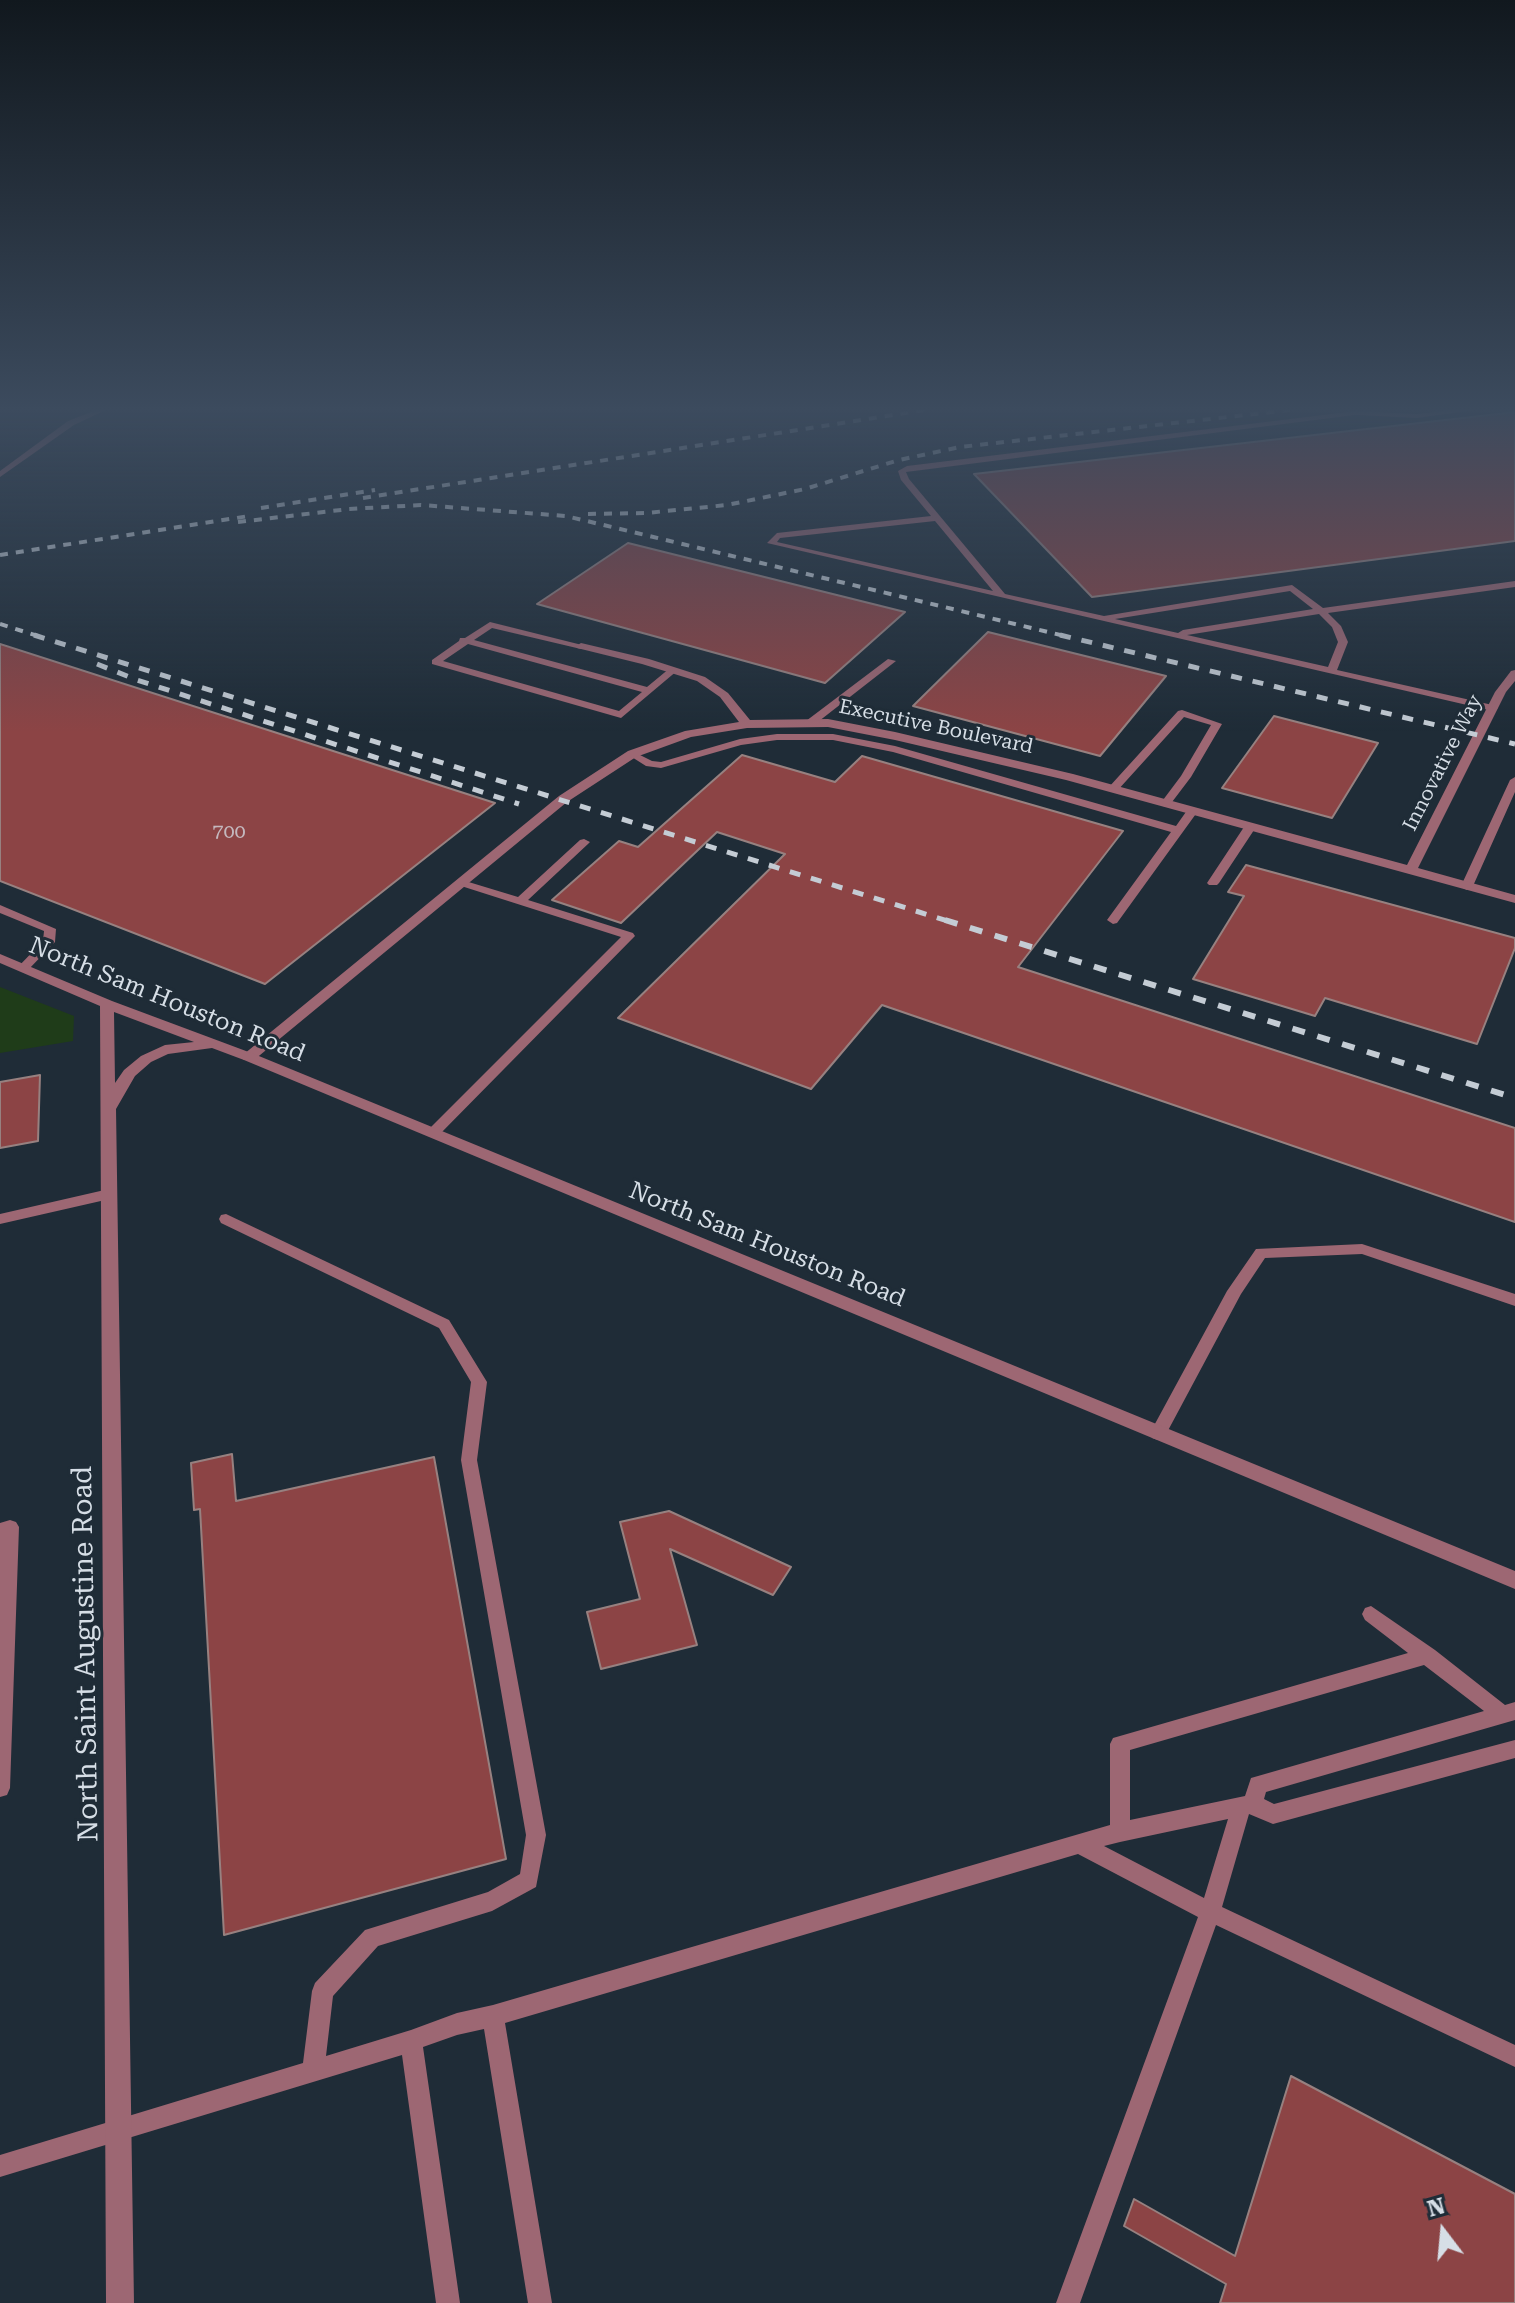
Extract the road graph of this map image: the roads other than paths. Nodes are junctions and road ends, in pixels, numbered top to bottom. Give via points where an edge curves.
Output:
1 (937, 518) joint
2 (1515, 584) edge
3 (1002, 596) junction
4 (1321, 611) junction
5 (1100, 618) junction
6 (1173, 635) junction
7 (463, 640) junction
8 (581, 646) joint
9 (891, 661) dead end
10 (673, 670) junction
11 (1332, 671) junction
12 (1515, 673) edge
13 (649, 691) junction
14 (1493, 708) junction
15 (810, 723) junction
16 (747, 724) junction
17 (836, 731) junction
18 (689, 734) junction
19 (705, 751) junction
20 (632, 754) junction
21 (1515, 780) edge
22 (1086, 781) junction
23 (1113, 789) junction
24 (1068, 798) junction
25 (1165, 804) junction
26 (1192, 811) junction
27 (1250, 827) junction
28 (1178, 830) junction
29 (584, 842) dead end
30 (1410, 872) junction
31 (462, 883) junction
32 (1213, 883) dead end
33 (1467, 886) junction
34 (1515, 899) edge
35 (520, 901) junction
36 (0, 909) edge
37 (1113, 920) dead end
38 (0, 958) edge
39 (23, 968) junction
40 (107, 1004) junction
41 (211, 1044) junction
42 (249, 1057) junction
43 (108, 1109) junction
44 (433, 1133) junction
45 (109, 1194) junction
46 (0, 1219) edge
47 (226, 1219) dead end
48 (1515, 1300) edge
49 (1158, 1433) junction
50 (0, 1530) edge
51 (1515, 1580) edge
52 (1371, 1614) dead end
53 (1428, 1656) junction
54 (1509, 1712) edge
55 (1515, 1749) edge
56 (0, 1788) edge
57 (1247, 1806) junction
58 (1120, 1832) junction
59 (1079, 1844) junction
60 (1210, 1912) junction
61 (493, 2016) junction
62 (411, 2041) junction
63 (1515, 2056) edge
64 (313, 2070) junction
65 (118, 2129) junction
66 (0, 2166) edge
67 (120, 2303) edge
68 (448, 2303) edge
69 (540, 2303) edge
70 (1068, 2303) edge

1 - 3 lane
1 - 3 lane via 777,536 771,543
2 - 4 lane
3 - 5 lane
4 - 5 lane via 1292,588
4 - 6 lane
4 - 11 lane via 1343,642
5 - 6 lane
6 - 11 lane
7 - 8 lane via 490,625
7 - 13 lane
7 - 13 lane via 435,662 621,715
8 - 10 street
9 - 15 lane
10 - 13 lane
10 - 16 street via 701,679 724,695
11 - 14 lane
12 - 14 street, Innovative Way
14 - 30 street, Innovative Way
15 - 16 street, Executive Boulevard
15 - 17 street, Executive Boulevard
16 - 18 street, Executive Boulevard
17 - 19 lane
17 - 22 street, Executive Boulevard
17 - 24 lane
18 - 19 lane
18 - 20 street, Executive Boulevard
19 - 20 lane via 661,765
20 - 31 street, Executive Boulevard via 563,799
21 - 33 lane
22 - 23 street, Executive Boulevard
22 - 24 lane
23 - 25 street, Executive Boulevard
23 - 25 lane via 1182,713 1217,724
24 - 28 lane
25 - 26 street, Executive Boulevard
26 - 27 street, Executive Boulevard
26 - 28 lane
27 - 30 street, Executive Boulevard
27 - 32 lane
28 - 37 lane
29 - 35 lane
30 - 33 street, Executive Boulevard
31 - 35 lane
31 - 42 street, Executive Boulevard
33 - 34 street, Executive Boulevard
35 - 44 lane via 629,936
36 - 39 lane via 50,929 49,942
38 - 39 street, North Sam Houston Road
39 - 40 street, North Sam Houston Road
40 - 41 street, North Sam Houston Road
40 - 43 street, North Saint Augustine Road
41 - 42 street, North Sam Houston Road
41 - 43 street via 165,1050 146,1059 129,1073
42 - 44 street, North Sam Houston Road
43 - 45 street, North Saint Augustine Road
44 - 49 street, North Sam Houston Road
45 - 46 lane
45 - 65 street, North Saint Augustine Road
47 - 64 lane via 444,1324 479,1382 469,1460 536,1835 529,1880 492,1901 372,1937 323,1991
48 - 49 lane via 1362,1249 1261,1253
49 - 51 street, North Sam Houston Road
50 - 56 lane via 10,1527
52 - 53 lane
53 - 54 lane
53 - 58 lane via 1120,1744
54 - 57 lane via 1258,1785
55 - 57 lane via 1273,1814
57 - 58 lane
57 - 60 lane
58 - 59 lane
59 - 60 lane
59 - 61 lane
60 - 63 lane
60 - 70 lane
61 - 62 lane
61 - 69 lane
62 - 64 lane
62 - 68 lane
64 - 65 lane
65 - 66 lane
65 - 67 street, North Saint Augustine Road

